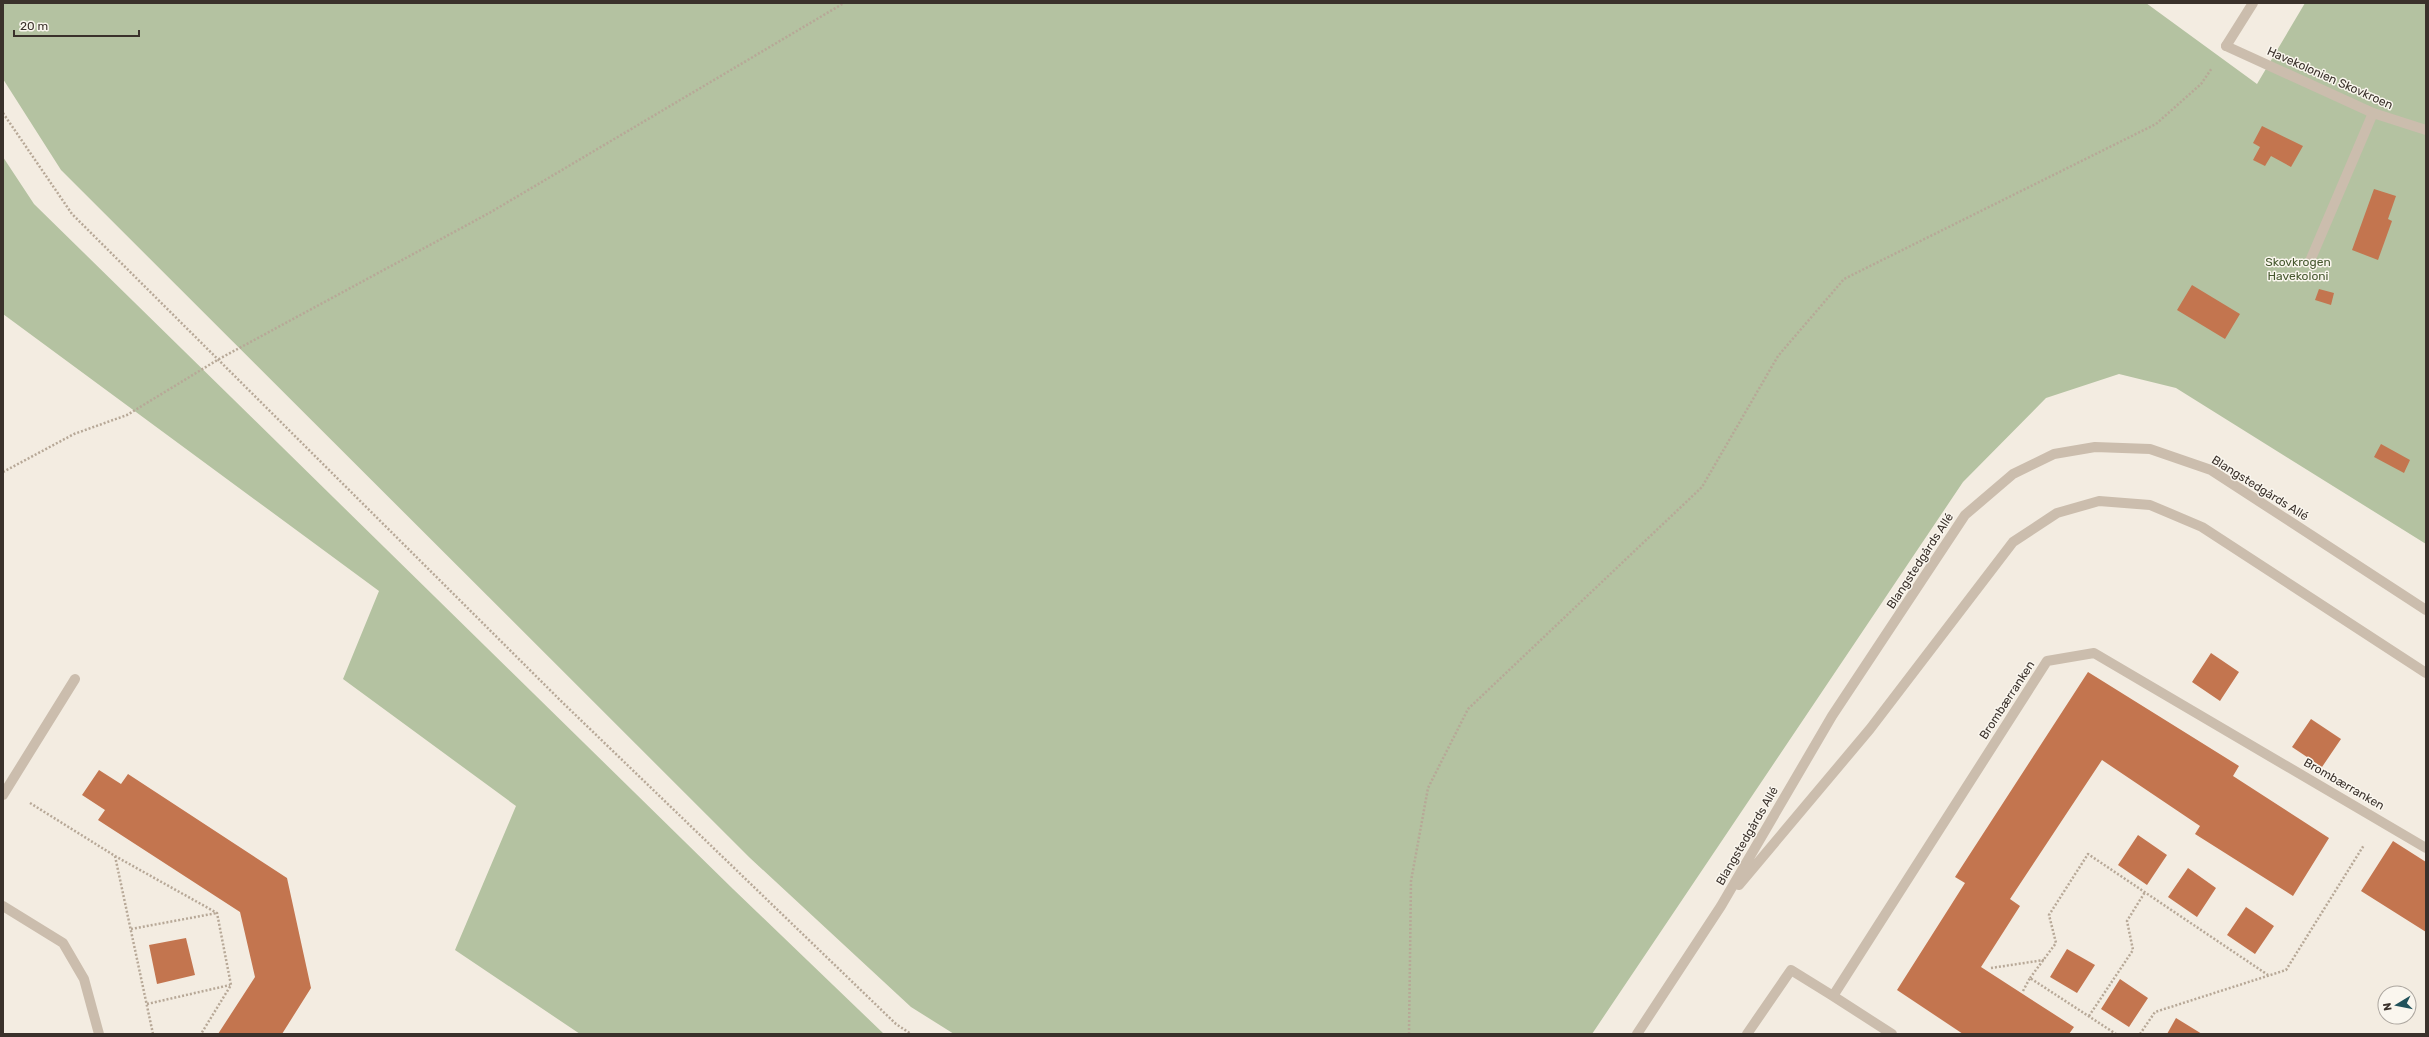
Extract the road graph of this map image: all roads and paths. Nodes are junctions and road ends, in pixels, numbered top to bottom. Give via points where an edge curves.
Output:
1 (844, 3) edge
2 (2252, 3) edge
3 (2226, 46) junction
4 (3, 113) edge
5 (2373, 113) junction
6 (2426, 130) edge
7 (2310, 261) dead end
8 (219, 359) junction
9 (3, 472) edge
10 (2426, 610) edge
11 (2426, 673) edge
12 (75, 679) dead end
13 (5, 792) edge
14 (2379, 820) junction
15 (2426, 848) edge
16 (115, 856) junction
17 (2145, 892) junction
18 (3, 906) edge
19 (1721, 906) junction
20 (217, 912) junction
21 (131, 929) junction
22 (2044, 960) junction
23 (1991, 968) dead end
24 (2268, 975) junction
25 (2030, 978) junction
26 (231, 985) junction
27 (2023, 991) dead end
28 (1833, 996) junction
29 (147, 1004) junction
30 (2088, 1016) junction
31 (99, 1034) edge
32 (153, 1034) edge
33 (201, 1034) edge
34 (911, 1034) edge
35 (1409, 1034) edge
36 (1637, 1034) edge
37 (1747, 1034) edge
38 (1892, 1034) edge
39 (2116, 1034) edge
40 (2140, 1034) edge

1 - 8 path via 491,212
2 - 3 street
3 - 5 street, Havekolonien Skovkroen
3 - 35 path via 2201,84 2156,124 1844,279 1778,356 1702,487 1468,709 1428,788 1422,819 1411,881
4 - 8 path via 72,214
5 - 6 street, Havekolonien Skovkroen
5 - 7 street
8 - 9 path via 127,415 74,434
8 - 34 path via 562,702 890,1018
10 - 19 street, Blangstedgårds Allé via 2211,470 2150,449 2095,447 2054,454 2014,474 1965,515 1832,716
11 - 19 street, Blangstedgårds Allé via 2202,527 2150,505 2099,502 2057,513 2014,542 1870,729
12 - 13 street
13 - 16 path
14 - 15 street, Brombærranken
14 - 24 path via 2286,970
14 - 28 street, Brombærranken via 2094,653 2047,661
16 - 20 path
16 - 21 path
17 - 22 path via 2088,854 2049,915 2056,943
17 - 24 path
17 - 30 path via 2127,921 2133,950
18 - 31 street via 63,943 84,979
19 - 36 street, Blangstedgårds Allé
20 - 21 path
20 - 26 path
21 - 29 path
22 - 23 path
22 - 25 path
24 - 40 path via 2155,1012
25 - 27 path
25 - 30 path
26 - 29 path
26 - 33 path
28 - 37 street via 1791,970
28 - 38 street
29 - 32 path
30 - 39 path

